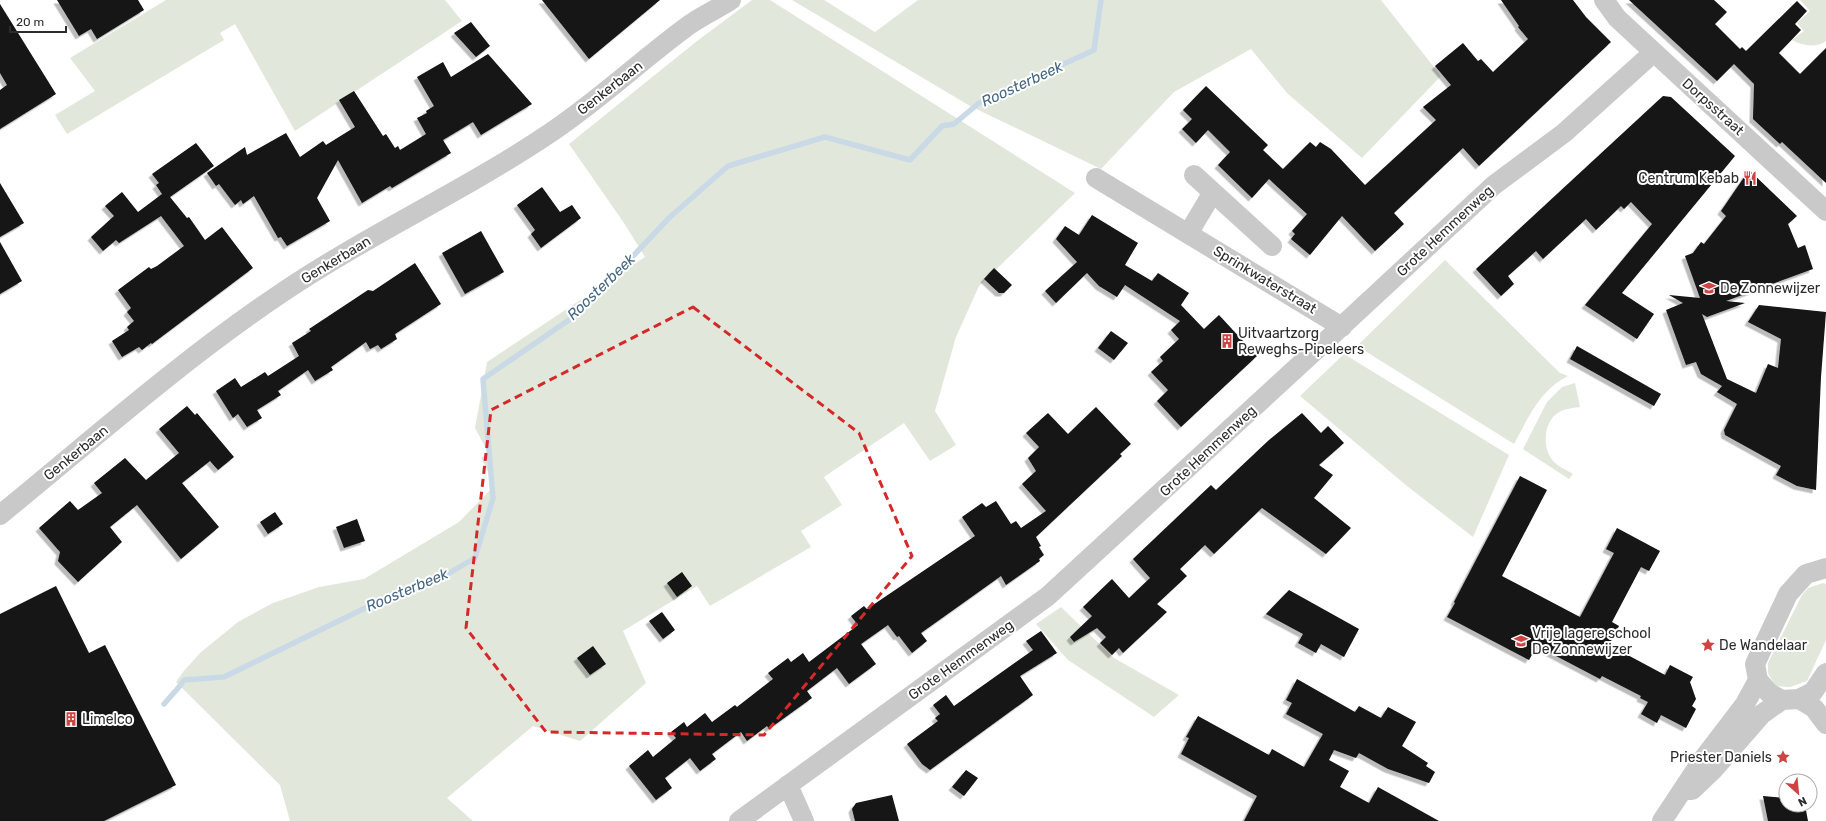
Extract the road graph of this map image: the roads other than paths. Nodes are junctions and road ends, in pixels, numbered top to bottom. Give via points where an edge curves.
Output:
1 (708, 0) edge
2 (731, 0) edge
3 (1604, 0) edge
4 (687, 26) junction
5 (1654, 52) junction
6 (1194, 175) dead end
7 (1096, 178) dead end
8 (1212, 192) junction
9 (1826, 211) edge
10 (1188, 234) junction
11 (1272, 246) dead end
12 (1342, 327) junction
13 (0, 515) edge
14 (1826, 568) edge
15 (1826, 673) edge
16 (1758, 680) junction
17 (1791, 700) junction
18 (1826, 724) edge
19 (788, 785) junction
20 (1665, 816) edge
21 (738, 821) edge
22 (804, 821) edge

1 - 4 street, Genkerbaan
2 - 4 street, Genkerbaan
3 - 5 street, Dorpsstraat via 1617,18
4 - 13 street, Genkerbaan via 551,133 496,168 336,258 231,328 161,382
5 - 9 street, Dorpsstraat
5 - 12 street, Grote Hemmenweg via 1564,133 1494,185
6 - 8 street
7 - 10 street, Sprinkwaterstraat
8 - 10 street
8 - 11 street
10 - 12 street, Sprinkwaterstraat
12 - 19 street, Grote Hemmenweg via 1048,596
14 - 16 street via 1806,574 1788,594 1757,657 1755,664
15 - 17 street via 1813,692
16 - 17 street via 1769,693
16 - 20 street via 1745,704 1703,759
17 - 18 street via 1814,708
17 - 20 street via 1762,714 1714,768
19 - 21 street, Grote Hemmenweg
19 - 22 street

